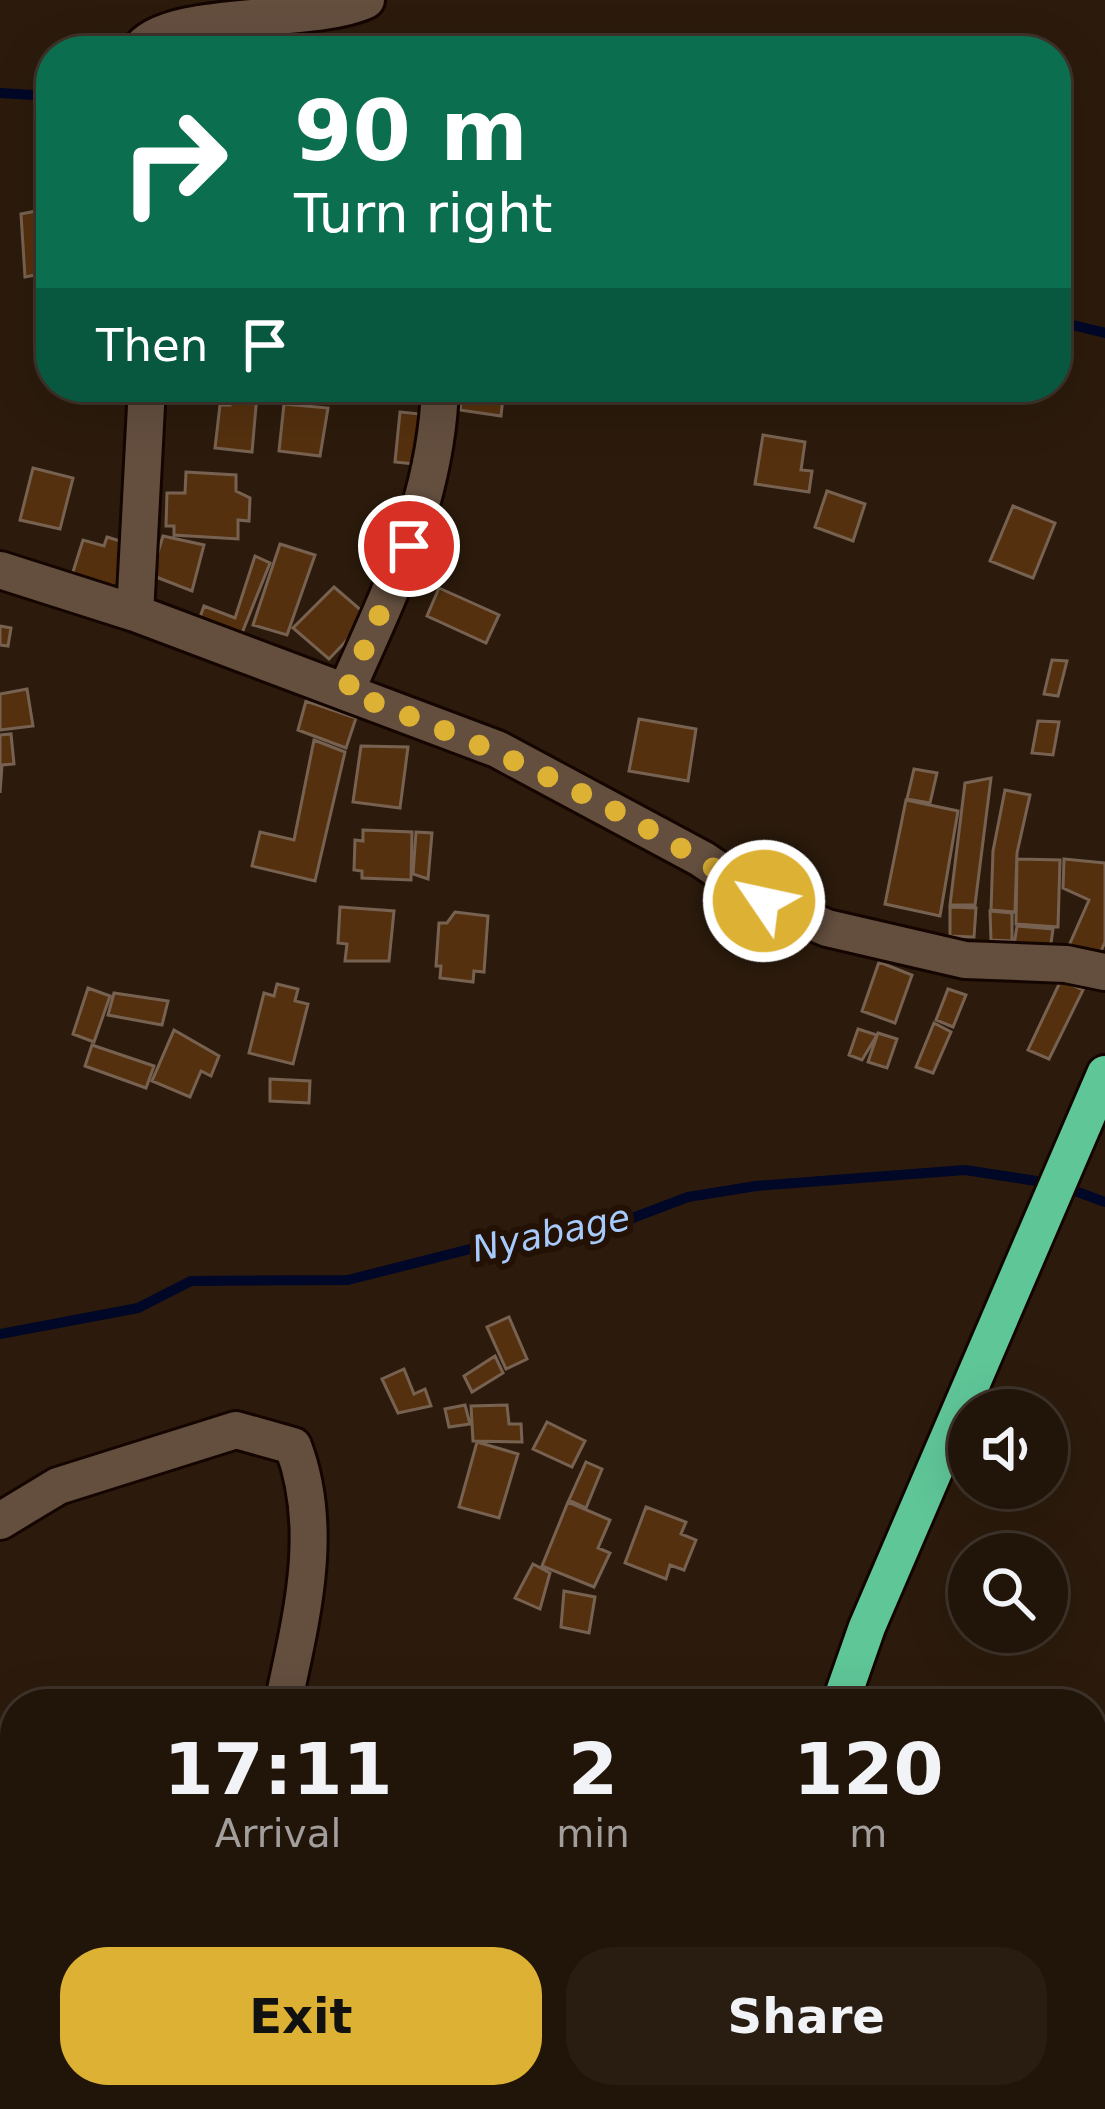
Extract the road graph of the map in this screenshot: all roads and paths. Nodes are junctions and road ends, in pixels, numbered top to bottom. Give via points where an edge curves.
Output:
1 (366, 0) edge
2 (157, 36) edge
3 (146, 402) edge
4 (439, 402) edge
5 (0, 570) edge
6 (135, 613) junction
7 (346, 692) junction
8 (1105, 972) edge
9 (1105, 1074) edge
10 (0, 1521) edge
11 (287, 1689) edge
12 (845, 1689) edge

1 - 2 street
3 - 6 street
4 - 7 street via 433,471
5 - 6 street
6 - 7 street
7 - 8 street via 535,767 764,901 827,928 965,960
9 - 12 highway
10 - 11 street via 58,1486 236,1430 293,1446 308,1485 308,1584

